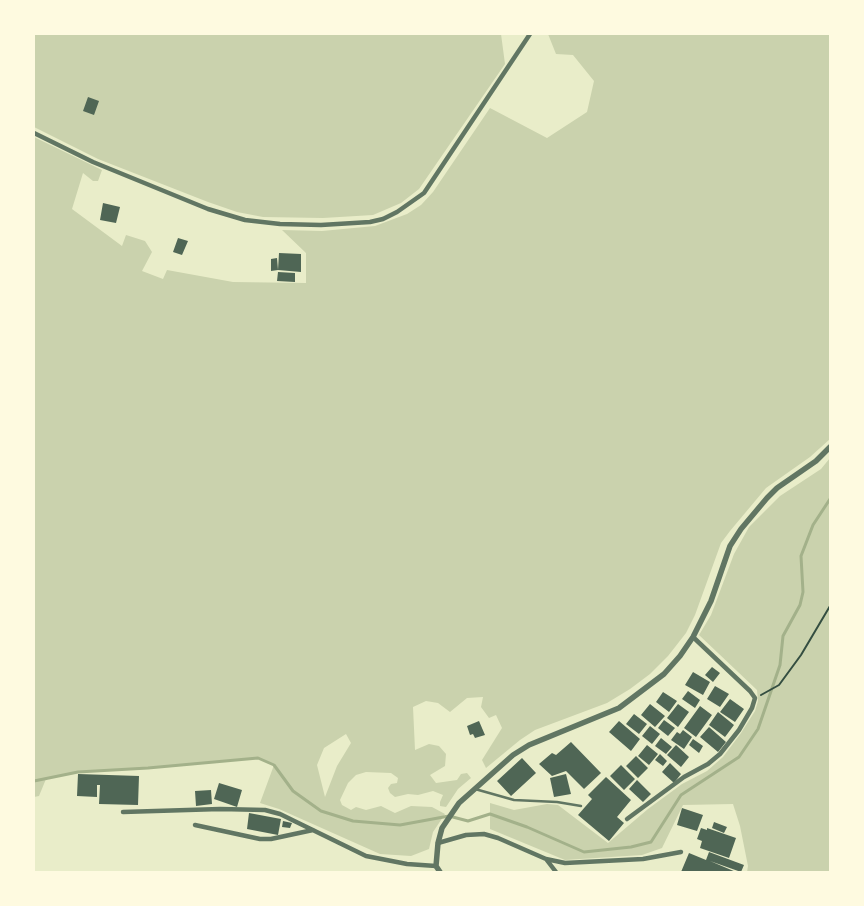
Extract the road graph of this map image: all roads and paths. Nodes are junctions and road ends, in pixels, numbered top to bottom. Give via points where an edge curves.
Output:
1 (530, 34) edge
2 (34, 133) edge
3 (830, 447) edge
4 (830, 606) edge
5 (694, 637) junction
6 (764, 693) dead end
7 (474, 789) junction
8 (580, 806) dead end
9 (123, 812) dead end
10 (627, 819) dead end
11 (195, 825) dead end
12 (313, 830) junction
13 (438, 842) junction
14 (680, 852) dead end
15 (546, 859) junction
16 (436, 866) junction
17 (440, 872) edge
18 (556, 872) edge

1 - 2 street via 424,193 397,212 370,222 321,225 245,220 93,162
3 - 5 street via 777,488 741,529 730,546 711,601
4 - 6 path via 779,686
5 - 7 street via 664,674 619,708 529,745
5 - 10 street via 750,691 755,698 752,708 739,730 714,759
7 - 8 lane via 514,800
7 - 13 street via 459,803 442,828
9 - 12 street via 265,810
11 - 12 street via 260,839
12 - 16 street via 366,856
13 - 15 street via 466,834 484,834
13 - 16 street
14 - 15 street via 633,860 565,863
15 - 18 street
16 - 17 street

